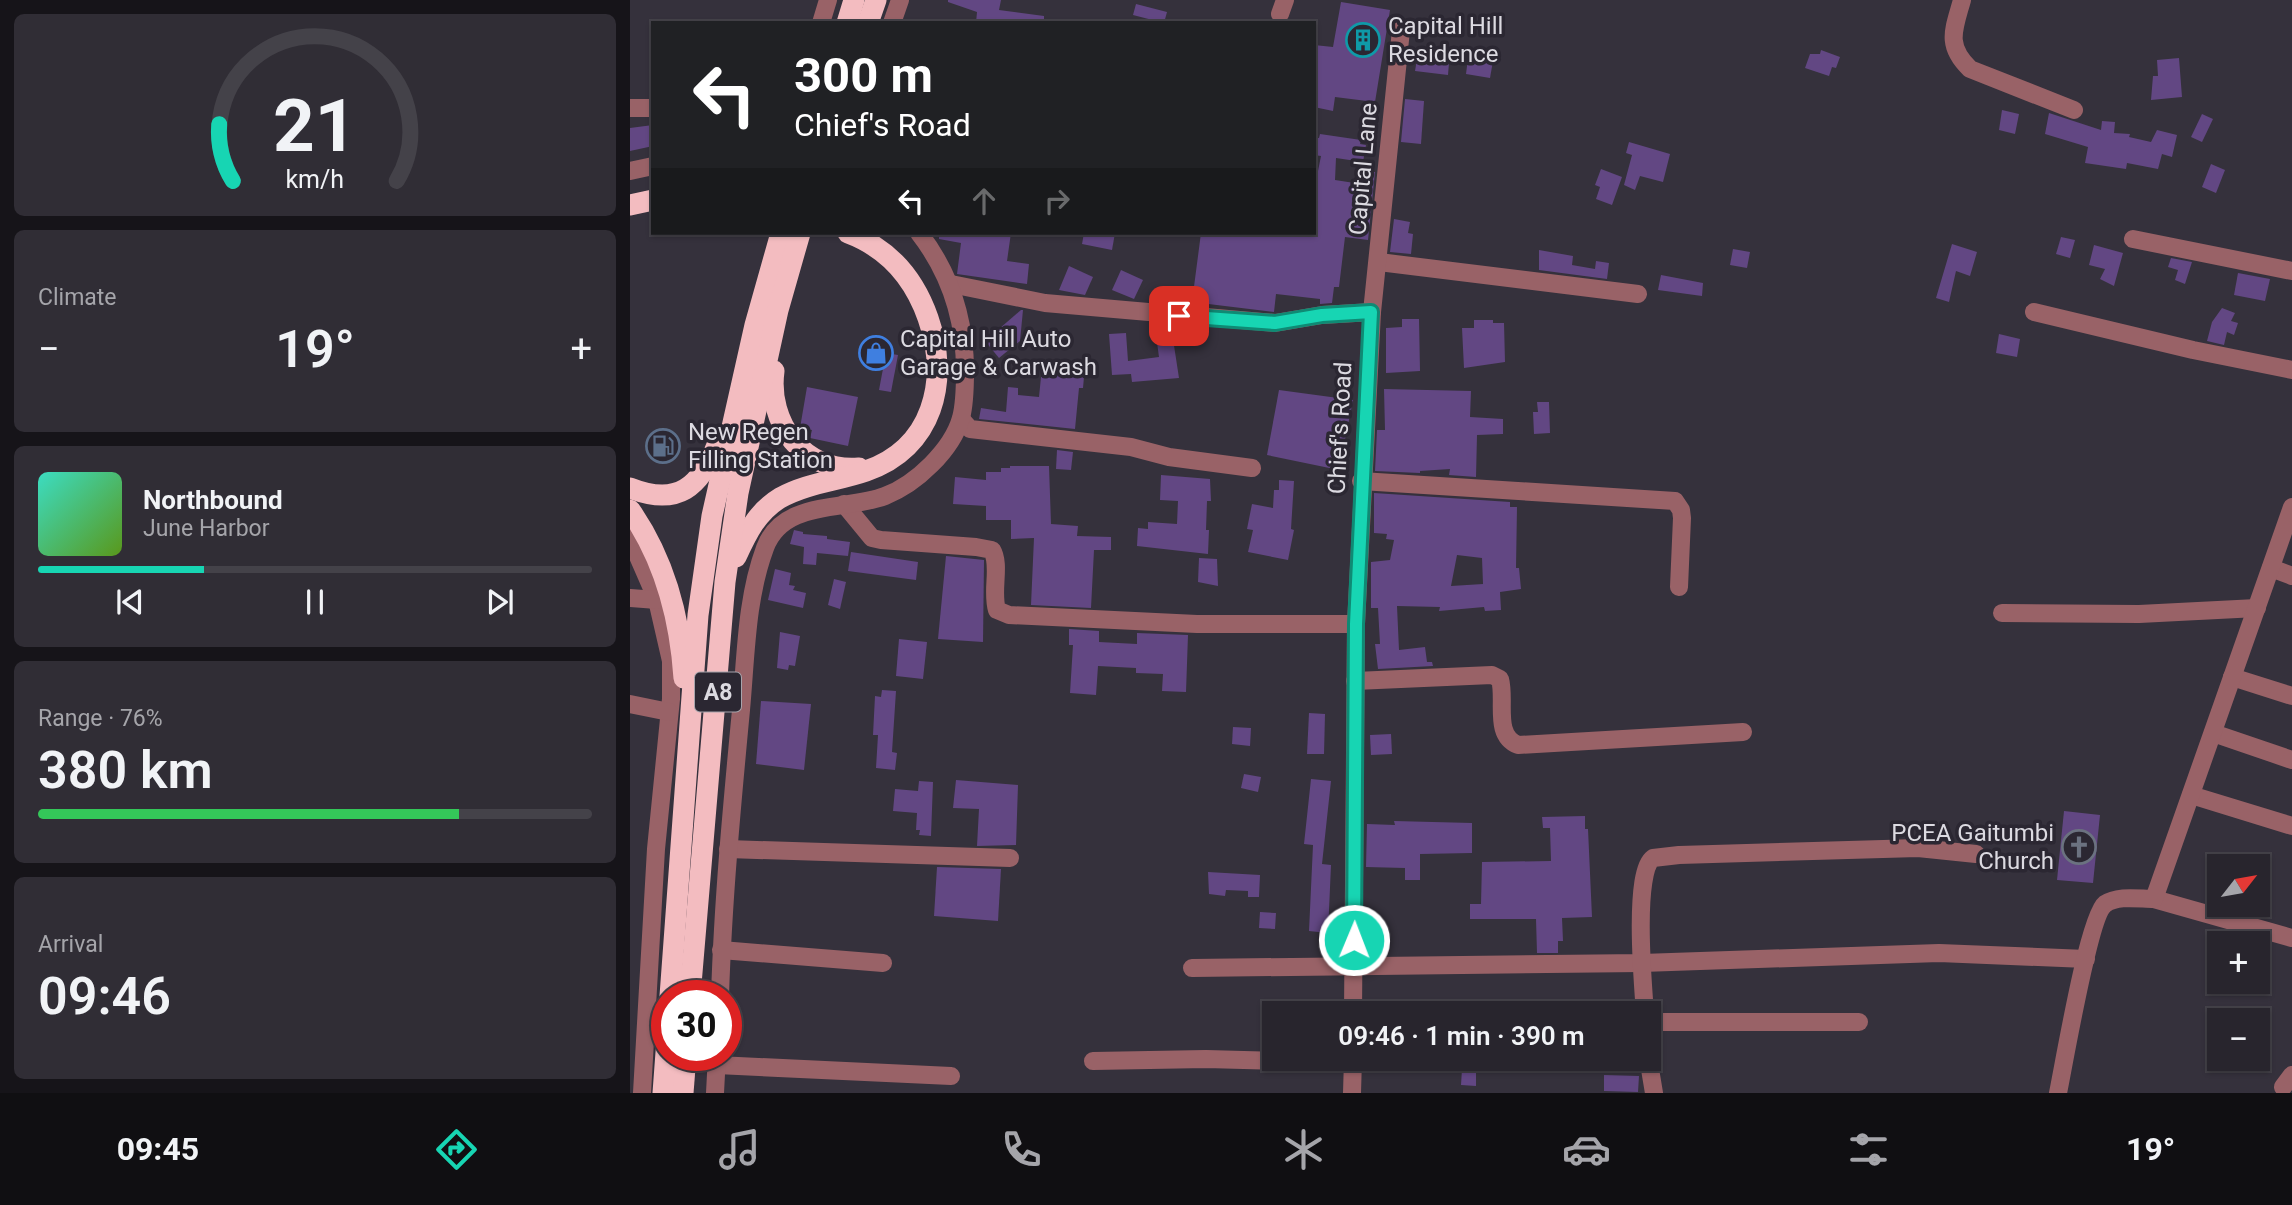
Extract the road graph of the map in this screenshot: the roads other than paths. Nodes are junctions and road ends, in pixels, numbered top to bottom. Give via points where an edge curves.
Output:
1 (828, 0) edge
2 (855, 0) edge
3 (876, 0) edge
4 (900, 0) edge
5 (1962, 0) edge
6 (822, 21) edge
7 (848, 21) edge
8 (869, 21) edge
9 (893, 21) edge
10 (1401, 30) dead end
11 (630, 108) edge
12 (651, 108) edge
13 (2074, 110) dead end
14 (651, 166) edge
15 (630, 170) edge
16 (651, 200) edge
17 (630, 205) edge
18 (781, 235) edge
19 (799, 235) edge
20 (852, 235) edge
21 (921, 235) edge
22 (2133, 239) dead end
23 (783, 259) junction
24 (1379, 262) junction
25 (2292, 271) edge
26 (951, 284) junction
27 (1638, 294) dead end
28 (778, 310) junction
29 (1371, 312) junction
30 (2034, 312) dead end
31 (755, 325) junction
32 (965, 349) junction
33 (935, 350) junction
34 (2292, 370) edge
35 (961, 419) junction
36 (878, 467) junction
37 (1252, 468) dead end
38 (1361, 481) junction
39 (630, 488) edge
40 (844, 505) junction
41 (2292, 507) edge
42 (630, 510) edge
43 (630, 538) edge
44 (2271, 568) junction
45 (2292, 576) edge
46 (725, 582) junction
47 (1679, 587) dead end
48 (630, 598) edge
49 (657, 600) junction
50 (2257, 608) junction
51 (2002, 613) dead end
52 (1356, 624) junction
53 (2232, 677) junction
54 (1355, 681) junction
55 (719, 683) junction
56 (743, 687) junction
57 (2292, 696) edge
58 (630, 704) edge
59 (669, 712) junction
60 (1743, 732) dead end
61 (2213, 733) junction
62 (2292, 760) edge
63 (710, 776) junction
64 (735, 780) junction
65 (2191, 795) junction
66 (686, 799) junction
67 (2292, 826) edge
68 (728, 849) junction
69 (1976, 854) dead end
70 (1010, 858) dead end
71 (2154, 899) junction
72 (2292, 937) edge
73 (652, 941) junction
74 (673, 944) junction
75 (721, 950) junction
76 (2086, 959) junction
77 (883, 963) dead end
78 (1642, 963) junction
79 (1353, 967) junction
80 (1192, 968) dead end
81 (671, 980) edge
82 (691, 980) edge
83 (720, 980) edge
84 (1353, 1001) edge
85 (1644, 1001) edge
86 (1859, 1022) dead end
87 (1661, 1023) edge
88 (1262, 1060) edge
89 (1093, 1061) dead end
90 (742, 1062) edge
91 (665, 1071) edge
92 (685, 1071) edge
93 (716, 1071) edge
94 (1353, 1071) edge
95 (1650, 1071) edge
96 (951, 1076) dead end
97 (642, 1093) edge
98 (663, 1093) edge
99 (683, 1093) edge
100 (715, 1093) edge
101 (1352, 1093) edge
102 (1654, 1093) edge
103 (2058, 1093) edge

1 - 6 street
2 - 7 highway
3 - 8 highway
4 - 9 street
5 - 13 street via 1953,39 1955,51 1970,69
10 - 24 street, Capital Lane
11 - 12 street
14 - 15 street
16 - 17 highway
18 - 23 highway, A8
19 - 23 highway, A8
20 - 33 highway via 876,246 908,276 930,322
21 - 26 street
22 - 25 street
23 - 28 highway, A8
23 - 31 highway, A8
24 - 27 street
24 - 29 street, Capital Lane
26 - 29 street via 1045,303 1275,323
26 - 32 street
28 - 36 highway via 774,401 792,442 827,464 852,469
28 - 46 highway, A8 via 738,493
29 - 38 street, Chief's Road
30 - 34 street
31 - 39 highway via 709,466 680,493 663,497
31 - 66 highway, A8 via 712,516 698,615
32 - 33 street
32 - 35 street
33 - 36 highway via 931,412 917,438
35 - 37 street via 970,429 1131,447
35 - 40 street via 945,448 899,490
36 - 46 highway via 800,488 778,499 759,514 747,532
38 - 47 street via 1675,501 1682,518
38 - 52 street, Chief's Road
40 - 52 street via 872,538 992,550 996,562 994,600 997,610 1009,615 1197,624
40 - 56 street via 793,516 776,528 766,545 755,581
41 - 44 street
42 - 66 highway via 660,562 675,606 685,693
43 - 49 street
44 - 45 street
44 - 50 street
46 - 55 highway, A8
48 - 49 street
49 - 59 street via 671,661
50 - 51 street via 2139,614
50 - 53 street
52 - 54 street, Chief's Road
53 - 57 street
53 - 61 street
54 - 60 street via 1492,675 1503,690 1505,736 1518,745
54 - 79 street, Chief's Road
55 - 56 street
55 - 63 highway, A8
56 - 64 street
58 - 59 street
59 - 73 street
61 - 62 street
61 - 65 street
63 - 64 street
63 - 82 highway, A8
64 - 68 street
65 - 67 street
65 - 71 street
66 - 74 highway, A8
68 - 70 street
68 - 75 street
69 - 78 street via 1918,848 1653,858 1644,869
71 - 72 street
71 - 76 street via 2106,903 2099,910
73 - 74 street
73 - 97 street
74 - 81 highway, A8
75 - 77 street
75 - 83 street
76 - 78 street via 1939,953
76 - 103 street
78 - 79 street
78 - 85 street
79 - 80 street
79 - 84 street, Chief's Road
86 - 87 street
88 - 89 street
90 - 96 street
91 - 98 highway
92 - 99 highway
93 - 100 street
94 - 101 street
95 - 102 street

